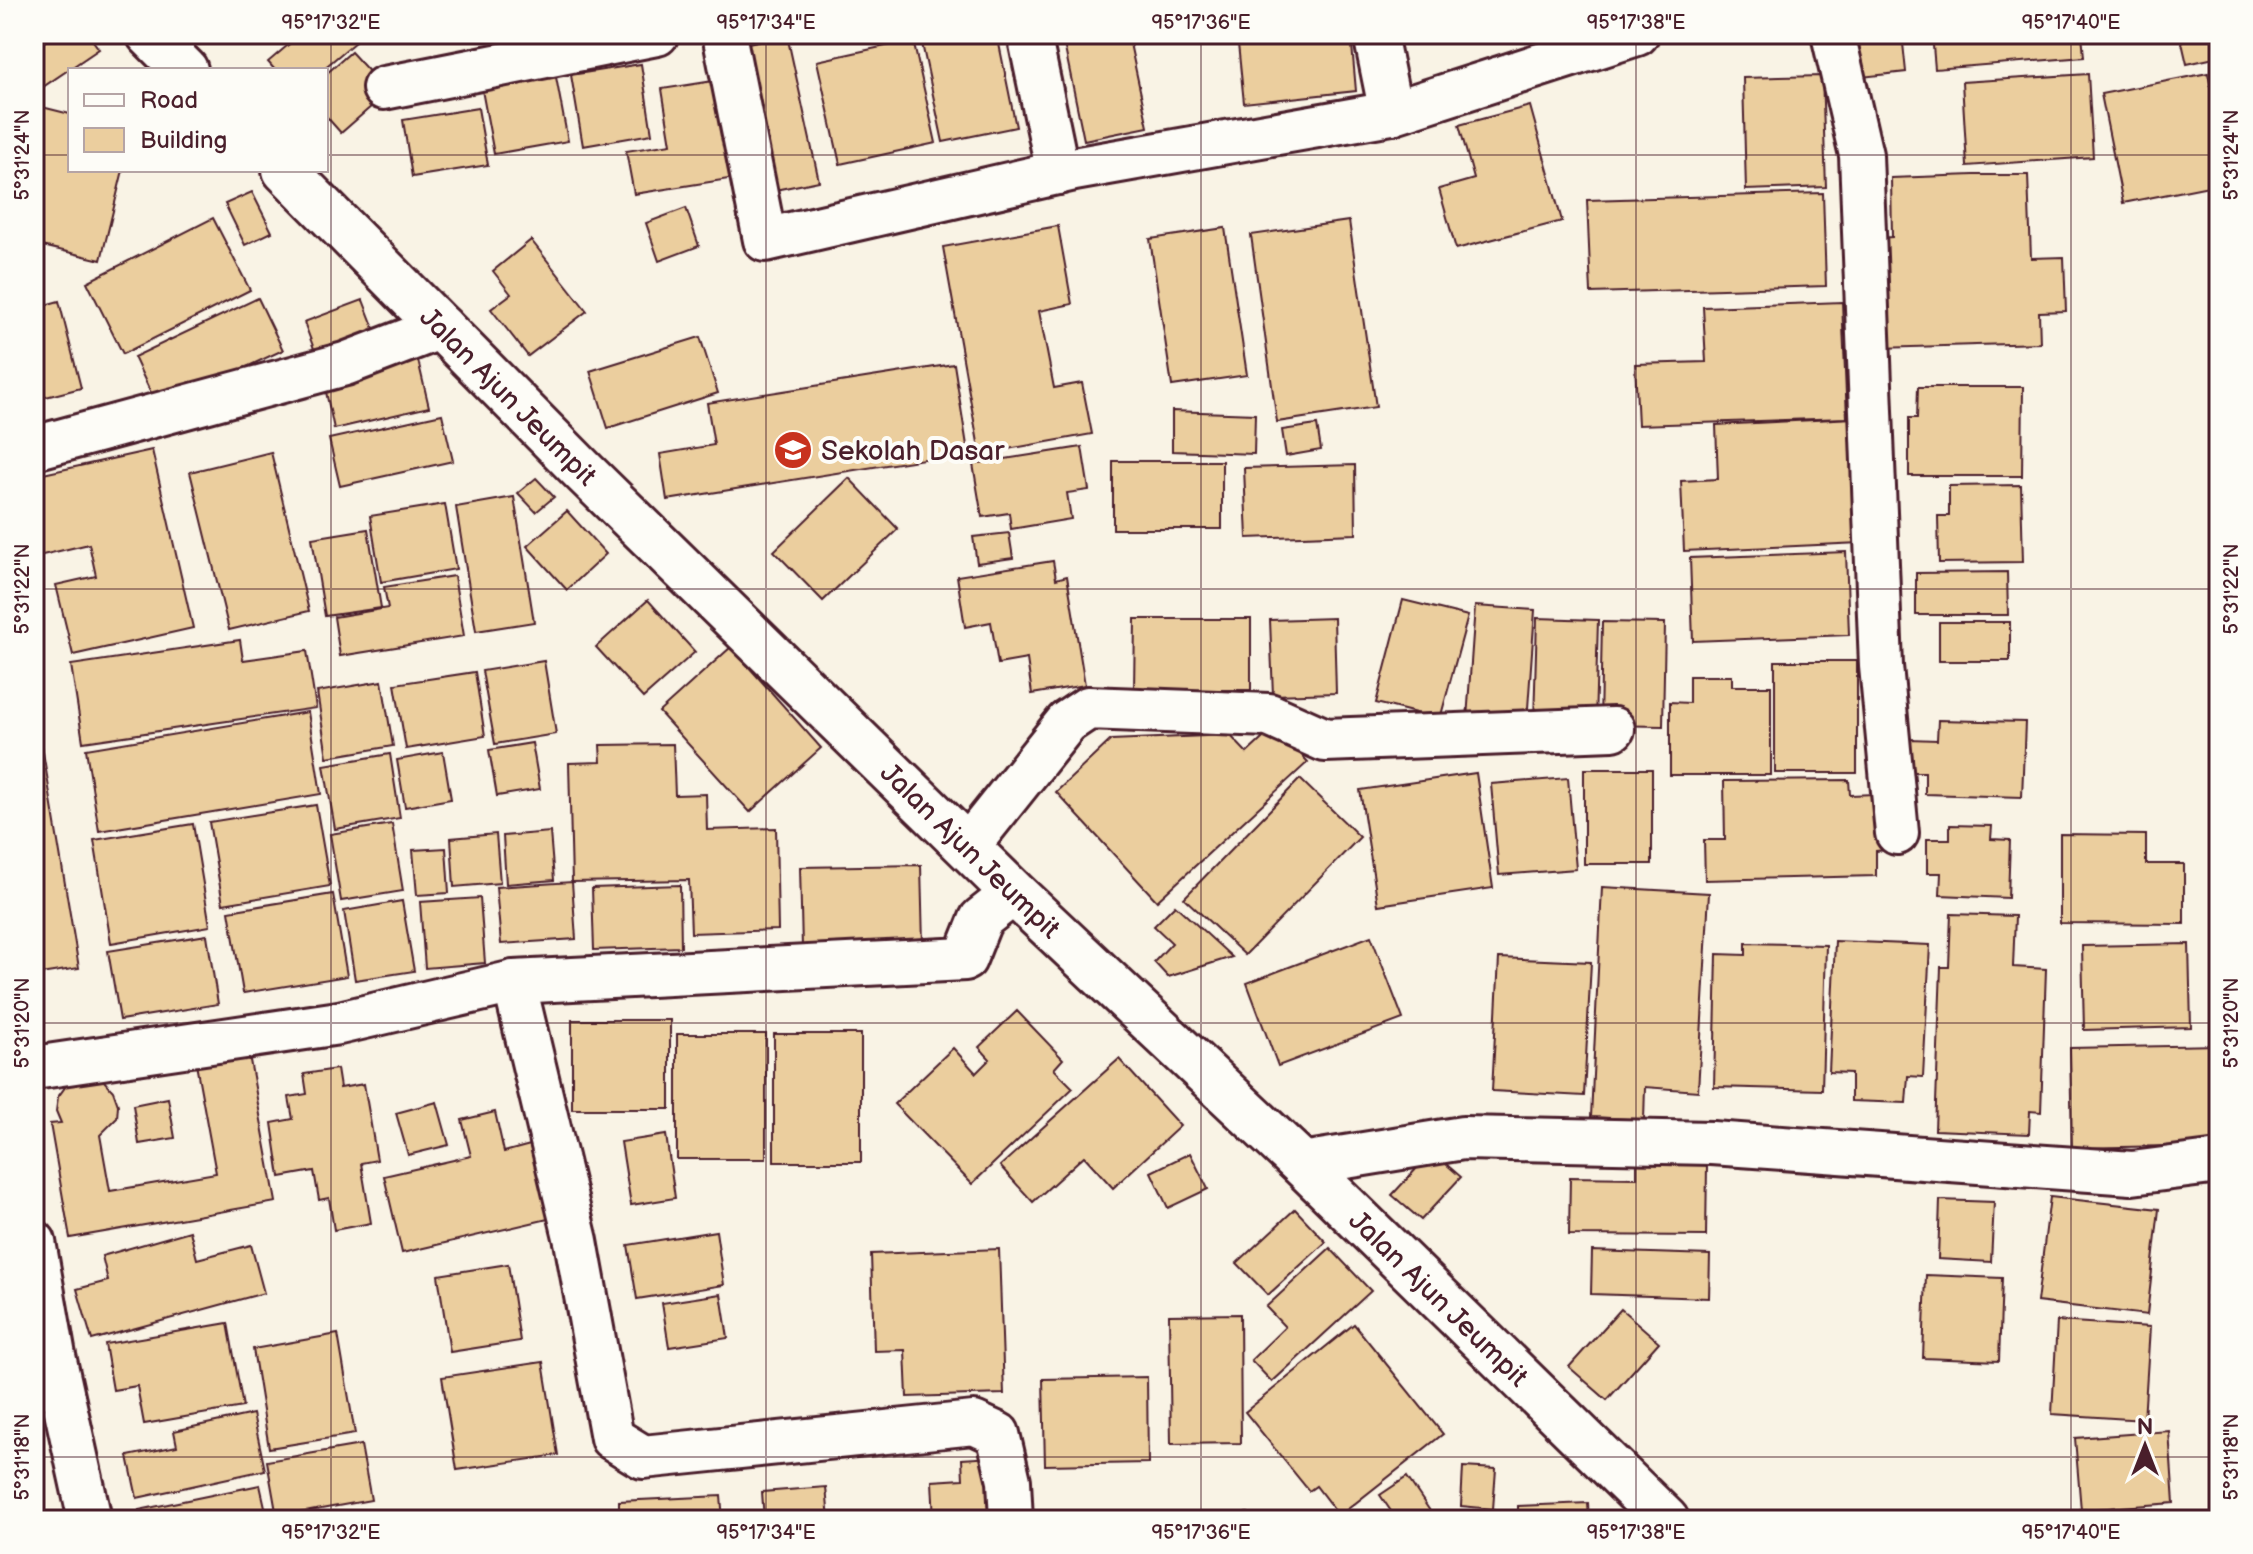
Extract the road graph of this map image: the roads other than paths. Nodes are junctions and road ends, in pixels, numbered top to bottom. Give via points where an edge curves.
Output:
1 (149, 34) edge
2 (657, 34) edge
3 (724, 34) edge
4 (1029, 34) edge
5 (1375, 34) edge
6 (1637, 34) edge
7 (1833, 34) edge
8 (183, 68) edge
9 (384, 88) dead end
10 (1391, 113) junction
11 (287, 172) edge
12 (1058, 173) junction
13 (442, 327) junction
14 (34, 448) edge
15 (1613, 729) dead end
16 (1897, 833) dead end
17 (969, 845) junction
18 (1014, 893) junction
19 (514, 982) junction
20 (34, 1068) edge
21 (2219, 1162) edge
22 (1302, 1164) junction
23 (34, 1242) edge
24 (90, 1520) edge
25 (1011, 1520) edge
26 (1666, 1520) edge

1 - 8 street
2 - 9 street
3 - 12 street via 765,240
4 - 12 street
5 - 10 street
6 - 10 street
7 - 16 street via 1861,155 1881,666
10 - 12 street
11 - 13 street, Jalan Ajun Jeumpit
13 - 14 street via 345,364
13 - 17 street, Jalan Ajun Jeumpit
15 - 17 street via 1325,740 1269,715 1088,708 1067,722
17 - 18 street, Jalan Ajun Jeumpit
18 - 19 street via 981,919 965,959
18 - 22 street, Jalan Ajun Jeumpit
19 - 20 street via 339,1023
19 - 25 street via 576,1241 612,1438 643,1457 974,1423 998,1434
21 - 22 street via 2132,1173 1712,1143 1463,1138
22 - 26 street, Jalan Ajun Jeumpit
23 - 24 street

